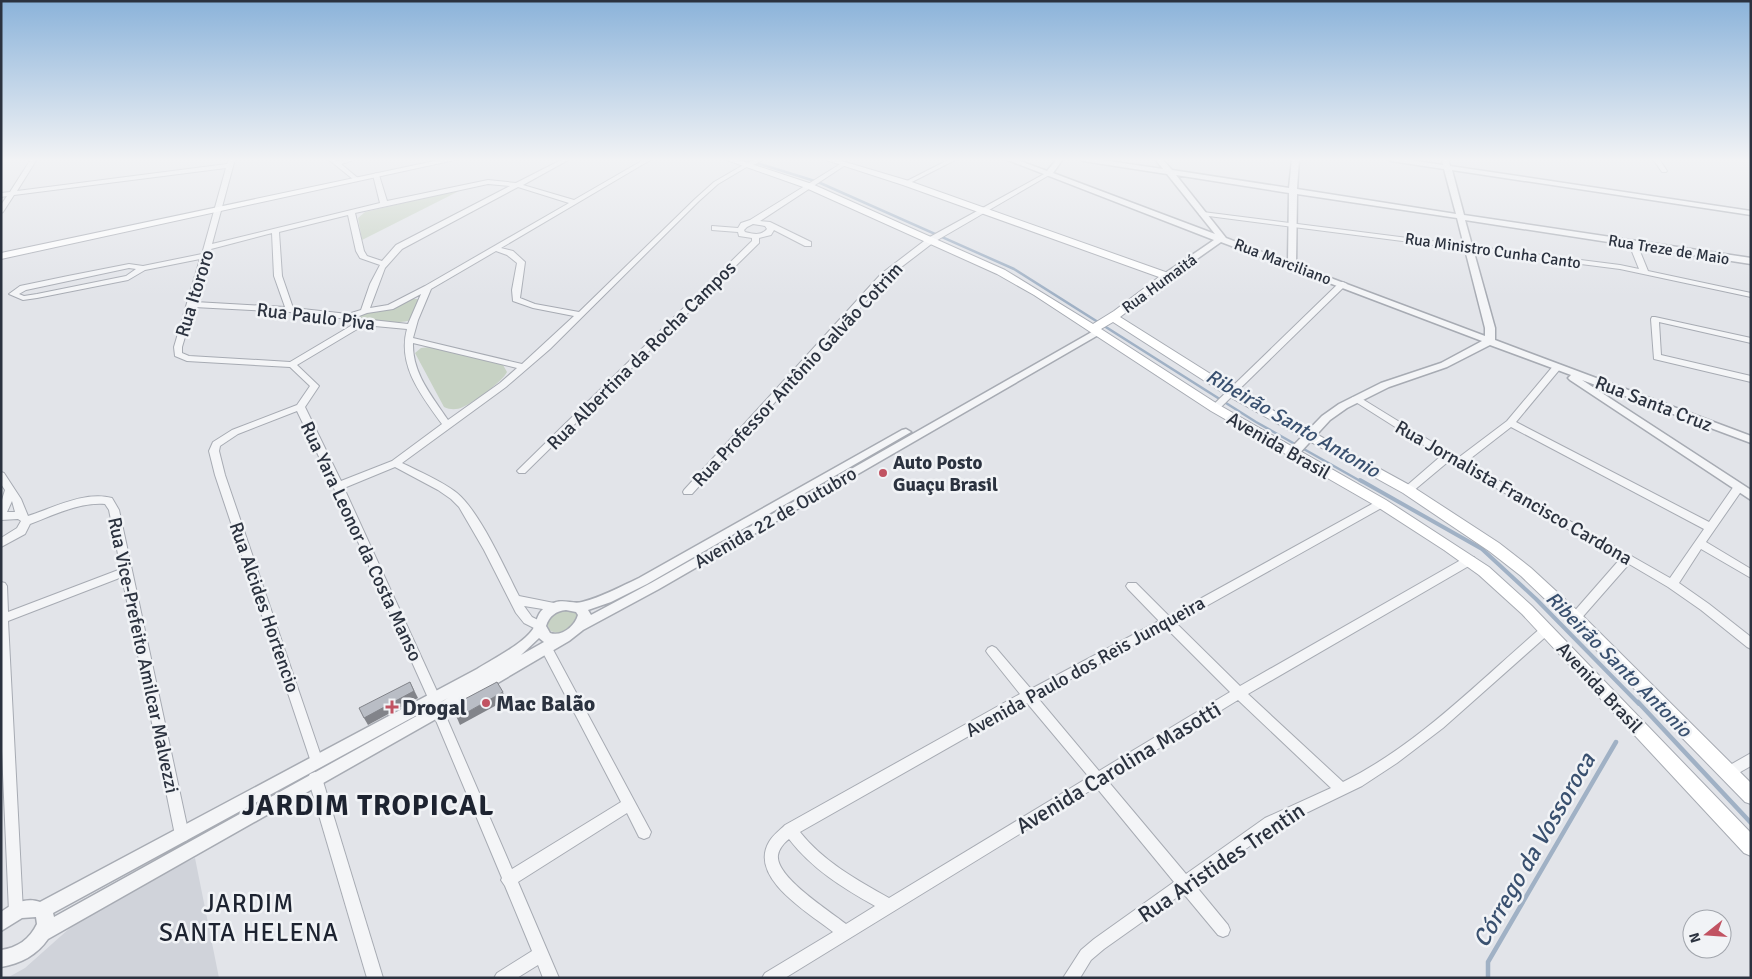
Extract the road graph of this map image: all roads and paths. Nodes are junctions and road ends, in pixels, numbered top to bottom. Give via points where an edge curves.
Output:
1 (220, 205) edge
2 (235, 205) edge
3 (381, 205) edge
4 (478, 205) edge
5 (569, 205) edge
6 (692, 205) edge
7 (781, 205) edge
8 (859, 205) edge
9 (969, 205) edge
10 (993, 205) edge
11 (1131, 205) edge
12 (1195, 205) edge
13 (1293, 205) edge
14 (1381, 205) edge
15 (1457, 205) edge
16 (1696, 205) edge
17 (219, 208) junction
18 (984, 210) junction
19 (351, 212) junction
20 (1751, 213) edge
21 (1203, 214) junction
22 (1460, 217) junction
23 (753, 222) junction
24 (1294, 224) junction
25 (770, 226) junction
26 (715, 228) dead end
27 (740, 230) junction
28 (276, 232) junction
29 (755, 237) junction
30 (937, 237) junction
31 (1222, 238) junction
32 (808, 244) dead end
33 (1633, 244) junction
34 (208, 247) junction
35 (1468, 247) junction
36 (495, 249) junction
37 (1, 256) edge
38 (205, 256) junction
39 (1751, 261) edge
40 (383, 263) junction
41 (1292, 264) junction
42 (143, 268) junction
43 (1644, 271) junction
44 (1167, 276) junction
45 (1343, 284) junction
46 (428, 288) junction
47 (1751, 295) edge
48 (190, 304) junction
49 (290, 310) junction
50 (365, 311) junction
51 (579, 314) junction
52 (349, 317) junction
53 (361, 323) junction
54 (1100, 325) junction
55 (412, 327) junction
56 (409, 340) junction
57 (1490, 341) junction
58 (1751, 341) edge
59 (292, 365) junction
60 (1557, 367) junction
61 (524, 368) junction
62 (1751, 379) edge
63 (1356, 399) junction
64 (1223, 401) junction
65 (300, 407) junction
66 (1510, 422) junction
67 (448, 426) junction
68 (1751, 440) edge
69 (1301, 445) junction
70 (1448, 456) junction
71 (1459, 462) junction
72 (395, 463) junction
73 (522, 471) dead end
74 (1, 475) edge
75 (338, 486) junction
76 (1738, 488) junction
77 (9, 490) junction
78 (1408, 490) junction
79 (688, 492) dead end
80 (1751, 496) edge
81 (1381, 503) junction
82 (1, 514) edge
83 (23, 518) junction
84 (1709, 527) junction
85 (1699, 542) junction
86 (1, 543) edge
87 (1628, 558) junction
88 (1470, 560) junction
89 (126, 571) junction
90 (1751, 574) edge
91 (1672, 584) junction
92 (1, 586) edge
93 (1132, 586) dead end
94 (515, 600) junction
95 (555, 607) junction
96 (579, 608) junction
97 (2, 618) edge
98 (1575, 618) junction
99 (1167, 622) junction
100 (581, 626) junction
101 (540, 628) junction
102 (1546, 630) junction
103 (560, 639) junction
104 (1751, 644) edge
105 (546, 647) junction
106 (992, 651) dead end
107 (1239, 693) junction
108 (1028, 696) junction
109 (436, 705) junction
110 (1751, 759) edge
111 (317, 762) junction
112 (1728, 773) junction
113 (314, 778) junction
114 (1098, 779) junction
115 (1341, 789) junction
116 (1751, 796) edge
117 (630, 804) junction
118 (790, 830) junction
119 (644, 832) dead end
120 (182, 835) junction
121 (1751, 847) edge
122 (508, 880) junction
123 (1186, 885) junction
124 (890, 906) junction
125 (42, 910) junction
126 (16, 912) junction
127 (1, 923) edge
128 (1223, 930) dead end
129 (42, 933) junction
130 (846, 933) junction
131 (540, 955) junction
132 (1, 959) edge
133 (375, 978) edge
134 (502, 978) edge
135 (551, 978) edge
136 (770, 978) edge
137 (1071, 978) edge

1 - 17 street, Rua Itororo
2 - 17 main road
3 - 19 street
4 - 40 street via 399,247
5 - 36 street
6 - 51 street
7 - 23 street
8 - 30 main road, Avenida Brasil
9 - 18 main road
10 - 18 street, Rua Professor Antônio Galvão Cotrim
11 - 31 street, Rua Marciliano
12 - 21 street
13 - 24 street
14 - 22 street, Rua Treze de Maio
15 - 22 street
16 - 20 street
17 - 34 street, Rua Itororo
17 - 37 main road
18 - 30 street, Rua Professor Antônio Galvão Cotrim
18 - 44 main road
19 - 28 street
19 - 40 street via 364,258
21 - 24 street, Rua Ministro Cunha Canto
21 - 31 street
22 - 33 street, Rua Treze de Maio
22 - 35 street
23 - 25 street
23 - 27 street
24 - 35 street, Rua Ministro Cunha Canto
24 - 41 street
25 - 29 street, Rua Albertina da Rocha Campos via 768,234
25 - 32 street
26 - 27 street
27 - 29 street via 742,234
28 - 34 street
28 - 49 street via 278,276
29 - 73 street, Rua Albertina da Rocha Campos via 756,241
30 - 54 main road, Avenida Brasil
30 - 79 street, Rua Professor Antônio Galvão Cotrim via 884,276
31 - 41 street, Rua Marciliano
31 - 44 street, Rua Humaitá
33 - 39 street, Rua Treze de Maio
33 - 43 street
34 - 38 street, Rua Itororo
35 - 43 street, Rua Ministro Cunha Canto
35 - 57 street via 1490,328
36 - 46 street
36 - 51 street via 510,253 521,262 516,299 533,306
38 - 42 street
38 - 48 street, Rua Itororo
40 - 50 street
41 - 45 street, Rua Marciliano
42 - 42 street via 129,266 68,278 23,288 13,294 23,298 128,278
43 - 47 street, Rua Ministro Cunha Canto
44 - 54 main road, Rua Humaitá
45 - 57 street, Rua Marciliano
45 - 64 street
46 - 50 street via 390,307
46 - 55 street
48 - 49 street, Rua Paulo Piva
48 - 59 street, Rua Itororo via 178,346 178,354 182,357
49 - 52 street, Rua Paulo Piva
50 - 52 street
51 - 61 street
52 - 53 street, Rua Paulo Piva via 353,322
53 - 55 street, Rua Paulo Piva
53 - 59 street
54 - 64 main road, Avenida Brasil
54 - 64 main road, Avenida Brasil
54 - 96 street, Avenida 22 de Outubro via 643,581 607,599
54 - 100 street, Avenida 22 de Outubro via 655,586
55 - 56 street
56 - 61 street
56 - 67 street via 408,351 422,388
57 - 60 street, Rua Marciliano
57 - 63 street via 1444,365 1385,385
58 - 62 street via 1655,319 1657,357
59 - 65 street, Rua Yara Leonor da Costa Manso via 315,386
60 - 66 street
60 - 68 street, Rua Santa Cruz
60 - 76 street
61 - 67 street
63 - 69 street via 1326,418
63 - 70 street, Rua Jornalista Francisco Cardona
64 - 69 main road, Avenida Brasil
64 - 69 main road, Avenida Brasil
65 - 75 street, Rua Yara Leonor da Costa Manso
65 - 111 street, Rua Alcides Hortencio via 229,435 216,444 214,451
66 - 71 street
66 - 84 street
67 - 72 street
69 - 78 main road, Avenida Brasil
69 - 81 main road, Avenida Brasil
70 - 71 street, Rua Jornalista Francisco Cardona
70 - 78 street
71 - 87 street, Rua Jornalista Francisco Cardona
72 - 75 street
72 - 94 street via 457,498
74 - 77 street
75 - 109 street, Rua Yara Leonor da Costa Manso
76 - 80 street
76 - 84 street
77 - 82 street
77 - 83 street via 18,500
78 - 98 main road, Avenida Brasil via 1510,559
81 - 88 main road, Avenida Brasil
81 - 99 street, Avenida Paulo dos Reis Junqueira
82 - 83 street
83 - 86 street via 21,531
83 - 89 street, Rua Vice-Prefeito Amilcar Malvezzi via 78,503 108,501 114,510
84 - 85 street
85 - 90 street
85 - 91 street
87 - 91 street, Rua Jornalista Francisco Cardona
87 - 98 street
88 - 102 main road, Avenida Brasil
88 - 107 street, Avenida Carolina Masotti
89 - 97 street
89 - 120 street, Rua Vice-Prefeito Amilcar Malvezzi
91 - 104 street, Rua Jornalista Francisco Cardona
92 - 97 street
93 - 99 street
94 - 95 street
94 - 101 street via 528,620
95 - 96 street
95 - 101 street via 546,614
96 - 100 street via 584,616
97 - 126 street
98 - 112 main road, Avenida Brasil
99 - 107 street
99 - 108 street, Avenida Paulo dos Reis Junqueira
100 - 103 street via 572,635
101 - 103 street via 548,637
101 - 109 street via 508,658
102 - 115 street, Rua Aristides Trentin via 1436,724 1380,767
102 - 121 main road, Avenida Brasil
103 - 105 street
105 - 109 street
105 - 117 street
106 - 108 street
107 - 114 street, Avenida Carolina Masotti
107 - 115 street
108 - 114 street
108 - 118 street, Avenida Paulo dos Reis Junqueira
109 - 111 street
109 - 113 street
109 - 122 street, Rua Yara Leonor da Costa Manso
110 - 112 street
111 - 120 street
112 - 116 main road, Avenida Brasil
113 - 129 street
113 - 133 street
114 - 123 street
114 - 124 street, Avenida Carolina Masotti
115 - 123 street, Rua Aristides Trentin via 1270,823
117 - 119 street
117 - 122 street
118 - 124 street via 806,851 825,867
118 - 130 street, Avenida Paulo dos Reis Junqueira via 772,849 771,861 776,875
120 - 125 street
122 - 131 street, Rua Yara Leonor da Costa Manso
123 - 128 street
123 - 137 street, Rua Aristides Trentin via 1099,944 1086,955
124 - 130 street, Avenida Carolina Masotti
125 - 126 street via 33,908
125 - 129 street via 47,921
126 - 127 street
129 - 132 street via 27,949
130 - 136 street, Avenida Carolina Masotti
131 - 134 street
131 - 135 street, Rua Yara Leonor da Costa Manso

